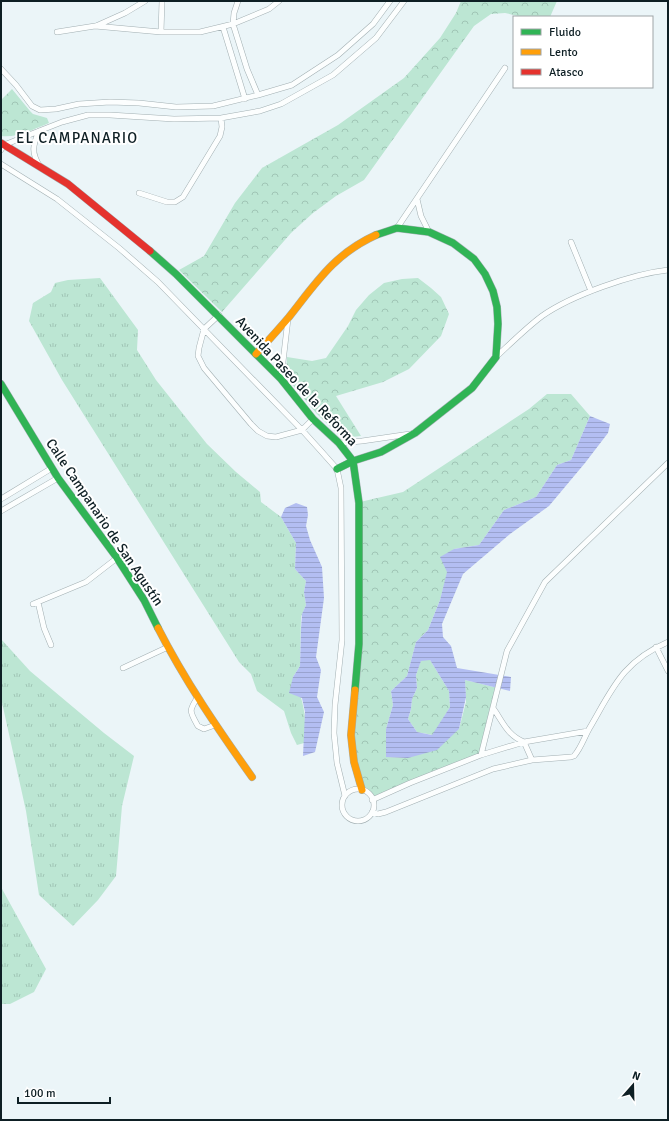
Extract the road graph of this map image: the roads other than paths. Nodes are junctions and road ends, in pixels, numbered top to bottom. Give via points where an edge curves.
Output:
1 (146, 1) edge
2 (162, 1) edge
3 (238, 1) edge
4 (279, 1) edge
5 (390, 1) edge
6 (404, 1) edge
7 (233, 24) junction
8 (95, 26) junction
9 (223, 27) junction
10 (57, 32) dead end
11 (161, 32) junction
12 (505, 68) dead end
13 (1, 69) edge
14 (258, 95) junction
15 (245, 99) junction
16 (221, 118) junction
17 (39, 131) junction
18 (2, 146) edge
19 (1, 164) edge
20 (40, 166) junction
21 (139, 193) dead end
22 (417, 198) junction
23 (397, 228) junction
24 (429, 232) junction
25 (571, 242) dead end
26 (668, 270) edge
27 (591, 291) junction
28 (218, 315) junction
29 (288, 318) junction
30 (204, 329) junction
31 (256, 354) junction
32 (496, 357) junction
33 (281, 379) junction
34 (1, 384) edge
35 (314, 419) junction
36 (302, 430) junction
37 (415, 433) junction
38 (339, 443) junction
39 (353, 462) junction
40 (668, 463) edge
41 (52, 468) junction
42 (337, 469) junction
43 (58, 478) junction
44 (1, 499) edge
45 (1, 511) edge
46 (117, 558) junction
47 (38, 602) junction
48 (33, 604) dead end
49 (668, 642) edge
50 (51, 645) dead end
51 (168, 647) junction
52 (656, 647) junction
53 (123, 668) dead end
54 (668, 672) edge
55 (198, 697) junction
56 (493, 708) junction
57 (215, 725) junction
58 (588, 731) junction
59 (524, 742) junction
60 (481, 755) junction
61 (532, 760) junction
62 (252, 777) dead end
63 (362, 790) junction
64 (345, 796) junction
65 (372, 800) junction
66 (372, 812) junction

1 - 8 street
2 - 11 street
3 - 7 street
4 - 7 street
5 - 14 street via 373,24 338,55 292,85
6 - 16 street via 376,38 333,75 281,104 260,111
7 - 9 street
7 - 14 street
8 - 10 street
8 - 11 street
9 - 11 street via 200,32
9 - 15 street
12 - 22 street
13 - 15 street via 32,106 40,110 110,102 176,107 213,106
14 - 15 street
16 - 17 street via 174,120 88,115
16 - 21 street via 220,136 183,196 175,202 167,202
17 - 18 street
17 - 20 street via 33,148 34,158
18 - 20 street, Avenida Paseo de la Reforma
19 - 30 street via 57,199 119,248 158,282
20 - 28 street, Avenida Paseo de la Reforma via 68,184 130,234
22 - 23 street
22 - 24 street via 421,216
23 - 24 street
23 - 29 street via 350,249 325,271
24 - 32 street via 453,243 474,259 485,274 494,291 497,307
25 - 27 street
26 - 27 street via 648,272
27 - 32 street via 542,316
28 - 30 street
28 - 31 street, Avenida Paseo de la Reforma
29 - 31 street
29 - 33 street
30 - 36 street
30 - 36 street via 198,356 204,368 258,431 276,437
31 - 33 street, Avenida Paseo de la Reforma
32 - 37 street via 472,388
33 - 35 street, Avenida Paseo de la Reforma
34 - 41 street, Calle Campanario de San Agustín
35 - 36 street
35 - 38 street, Avenida Paseo de la Reforma
36 - 42 street
37 - 38 street
37 - 39 street via 381,452
38 - 39 street, Avenida Paseo de la Reforma
39 - 42 street
39 - 63 street, Avenida Paseo de la Reforma via 359,503 359,644 351,735 354,762
40 - 56 street via 545,582 507,651
41 - 43 street, Calle Campanario de San Agustín
41 - 44 street
42 - 64 street via 341,488 342,640 334,733 337,763
43 - 45 street
43 - 46 street, Calle Campanario de San Agustín
46 - 47 street via 86,582
46 - 51 street, Calle Campanario de San Agustín via 144,600
47 - 48 street
47 - 50 street
49 - 52 street
51 - 53 street
51 - 55 street, Calle Campanario de San Agustín
52 - 54 street
52 - 58 street via 637,659 616,681
55 - 57 street, Calle Campanario de San Agustín
55 - 57 street via 190,710 198,726 204,729
56 - 59 street via 509,732
56 - 60 street
57 - 62 street, Calle Campanario de San Agustín
58 - 59 street
58 - 61 street via 577,752 571,757
59 - 60 street
59 - 61 street
60 - 65 street
61 - 66 street via 493,769 386,812
63 - 64 street via 349,792
63 - 65 street
64 - 66 street via 342,807 350,819 363,820
65 - 66 street

